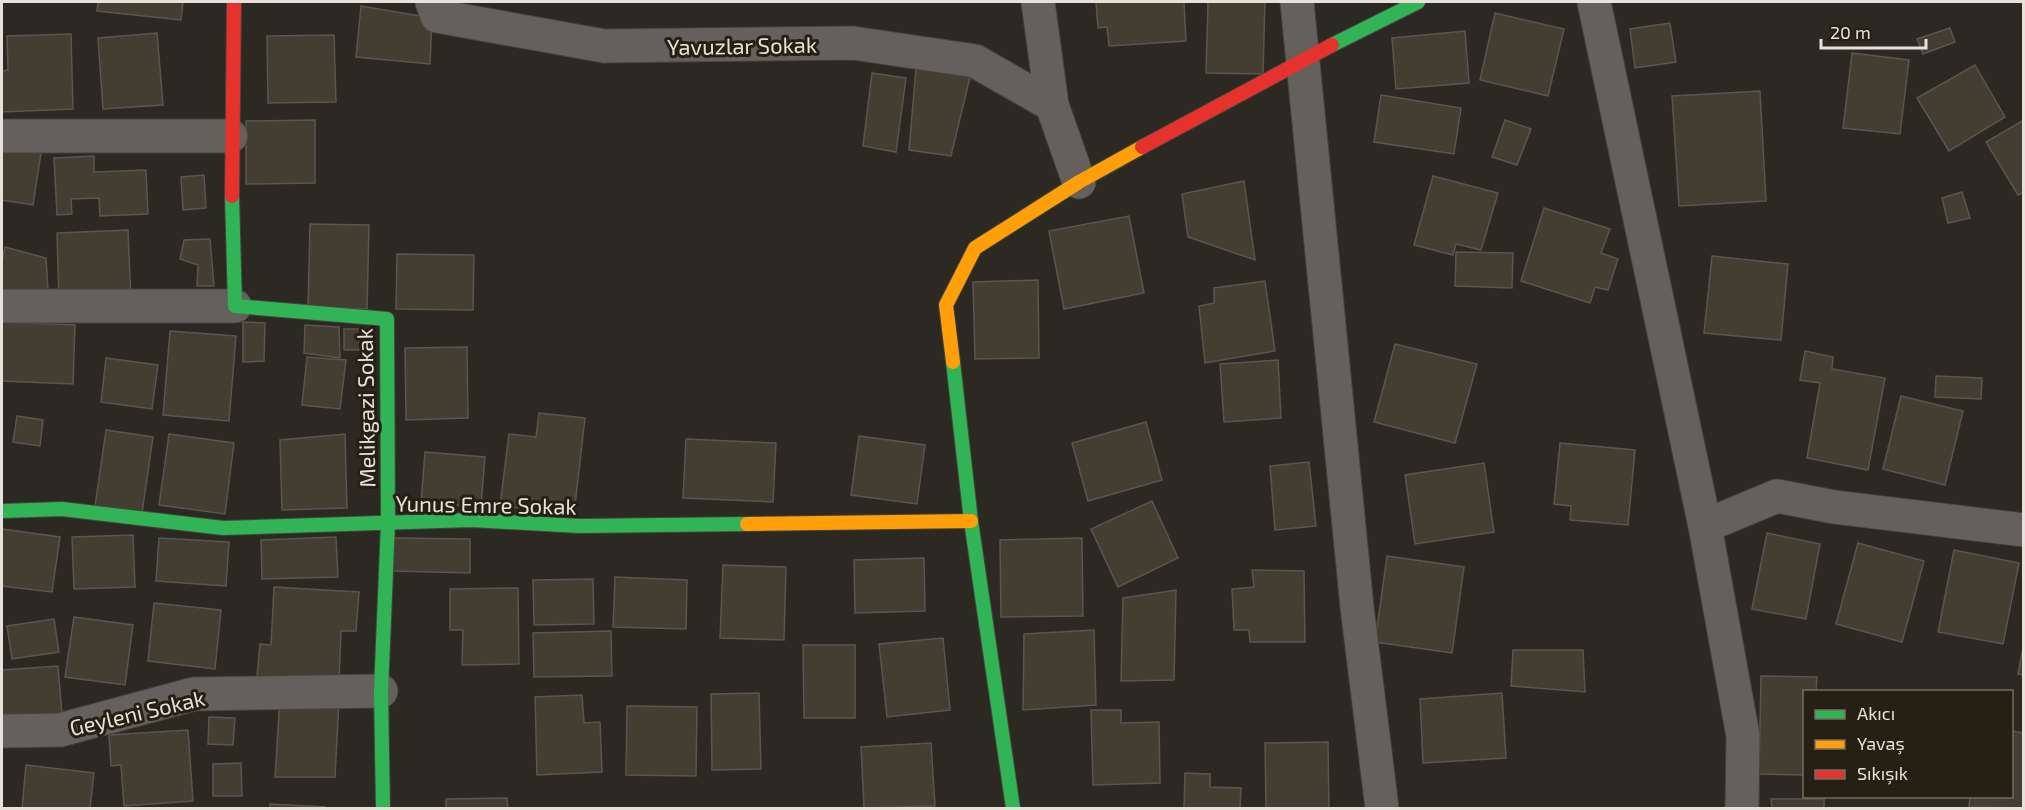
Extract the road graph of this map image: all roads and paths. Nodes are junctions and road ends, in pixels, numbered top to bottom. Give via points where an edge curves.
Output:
1 (234, 2) edge
2 (432, 2) edge
3 (1038, 2) edge
4 (1297, 2) edge
5 (1418, 2) edge
6 (1594, 2) edge
7 (1302, 60) junction
8 (1052, 105) junction
9 (2, 136) edge
10 (231, 136) junction
11 (1079, 182) junction
12 (2, 306) edge
13 (235, 306) junction
14 (2, 511) edge
15 (970, 521) junction
16 (388, 523) junction
17 (1705, 526) junction
18 (2024, 530) edge
19 (381, 691) junction
20 (2, 731) edge
21 (383, 808) edge
22 (1013, 808) edge
23 (1382, 808) edge
24 (1742, 808) edge

1 - 10 street
2 - 8 street, Yavuzlar Sokak via 437,16 604,46 853,44 975,61
3 - 8 street
4 - 7 street
5 - 7 street
6 - 17 street
7 - 11 street
7 - 23 street via 1357,607
8 - 11 street
9 - 10 street
10 - 13 street
11 - 15 street via 975,248 946,305
12 - 13 street
13 - 16 street, Melikgazi Sokak via 387,319
14 - 16 street, Yunus Emre Sokak via 62,509 223,528
15 - 16 street, Yunus Emre Sokak via 580,526 471,520
15 - 22 street
16 - 19 street, Melikgazi Sokak
17 - 18 street via 1777,496 1834,507
17 - 24 street via 1743,736
19 - 20 street, Geyleni Sokak via 194,694 60,730
19 - 21 street, Melikgazi Sokak

